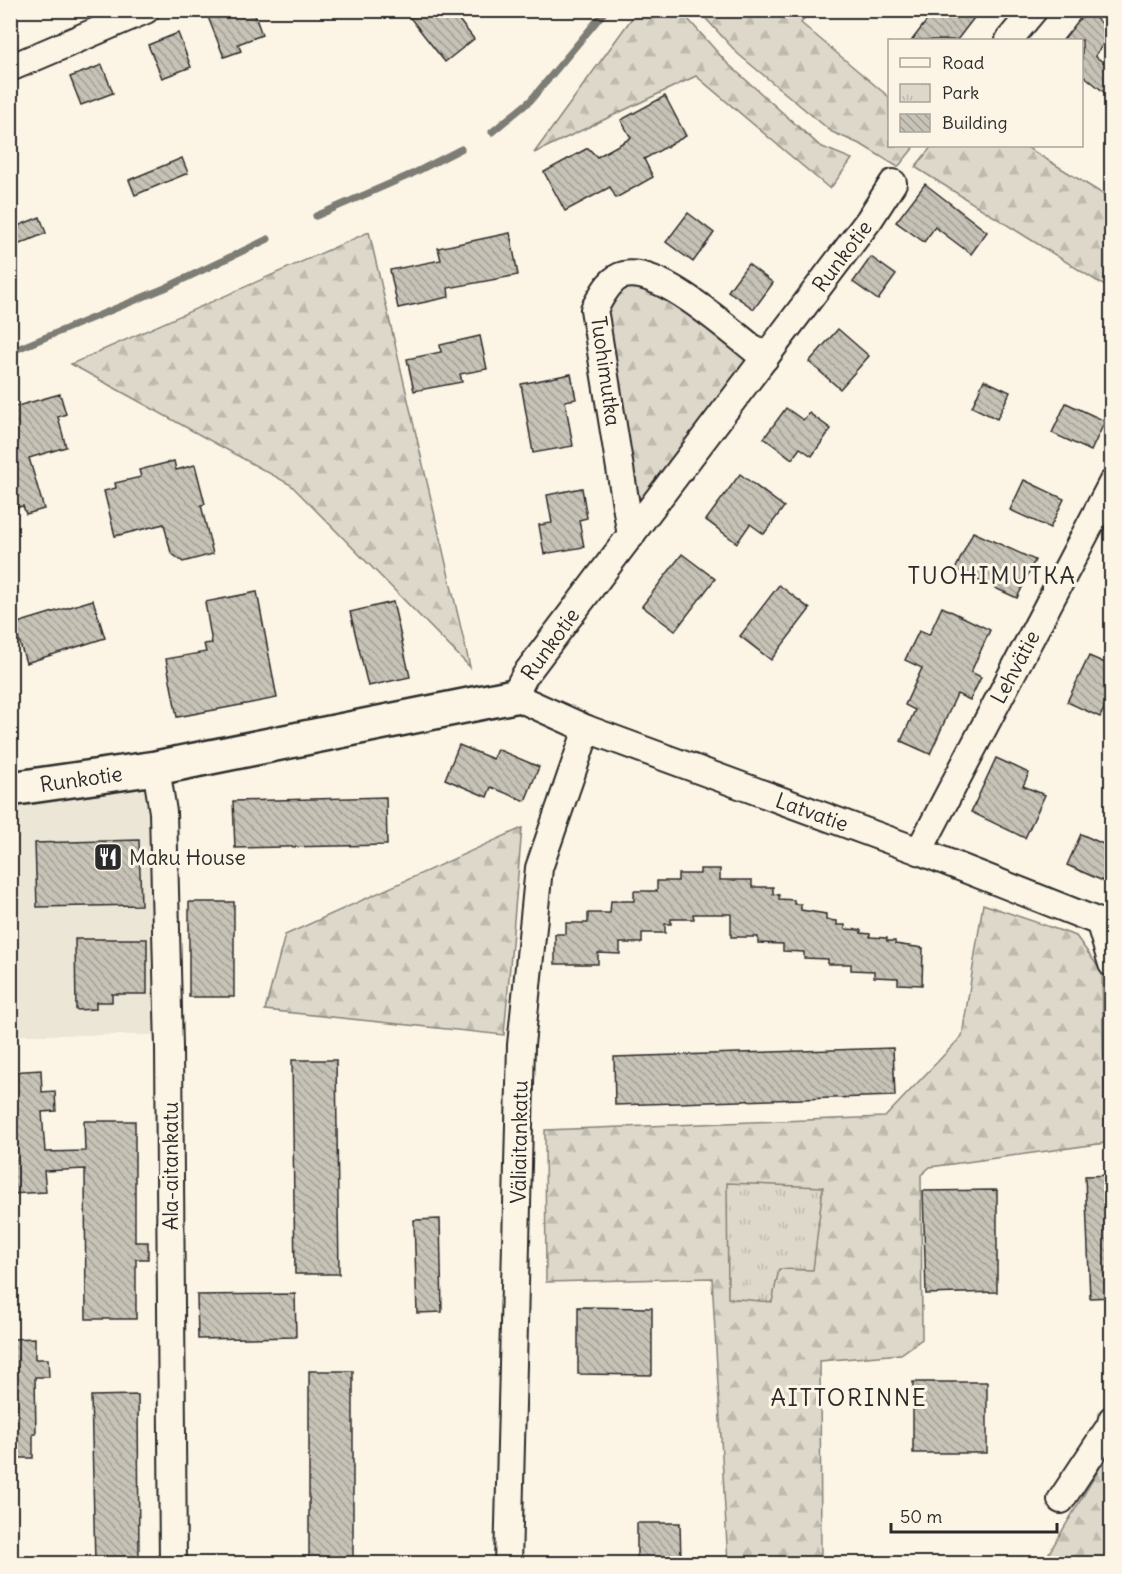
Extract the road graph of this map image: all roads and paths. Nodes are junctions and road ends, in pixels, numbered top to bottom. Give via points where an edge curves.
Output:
1 (146, 10) edge
2 (1034, 10) edge
3 (1010, 39) edge
4 (10, 68) edge
5 (893, 183) dead end
6 (765, 358) junction
7 (1112, 483) edge
8 (631, 536) junction
9 (514, 696) junction
10 (586, 729) junction
11 (156, 768) junction
12 (10, 789) edge
13 (919, 851) junction
14 (1106, 925) edge
15 (1112, 964) edge
16 (1112, 1419) edge
17 (1061, 1500) dead end
18 (173, 1563) edge
19 (508, 1563) edge

1 - 4 street
2 - 3 street
5 - 6 street, Runkotie via 870,220
6 - 8 street, Runkotie
6 - 8 street, Tuohimutka via 669,285 644,276 622,275 608,286 594,309
7 - 13 street, Lehvätie
8 - 9 street, Runkotie via 525,675
9 - 10 street, Latvatie
9 - 11 street, Runkotie
10 - 13 street, Latvatie
10 - 19 street, Väliaitankatu via 539,868 521,1045
11 - 12 street, Runkotie
11 - 18 street, Ala-aitankatu via 163,812 169,1048
13 - 14 street, Latvatie
14 - 15 street
16 - 17 street

